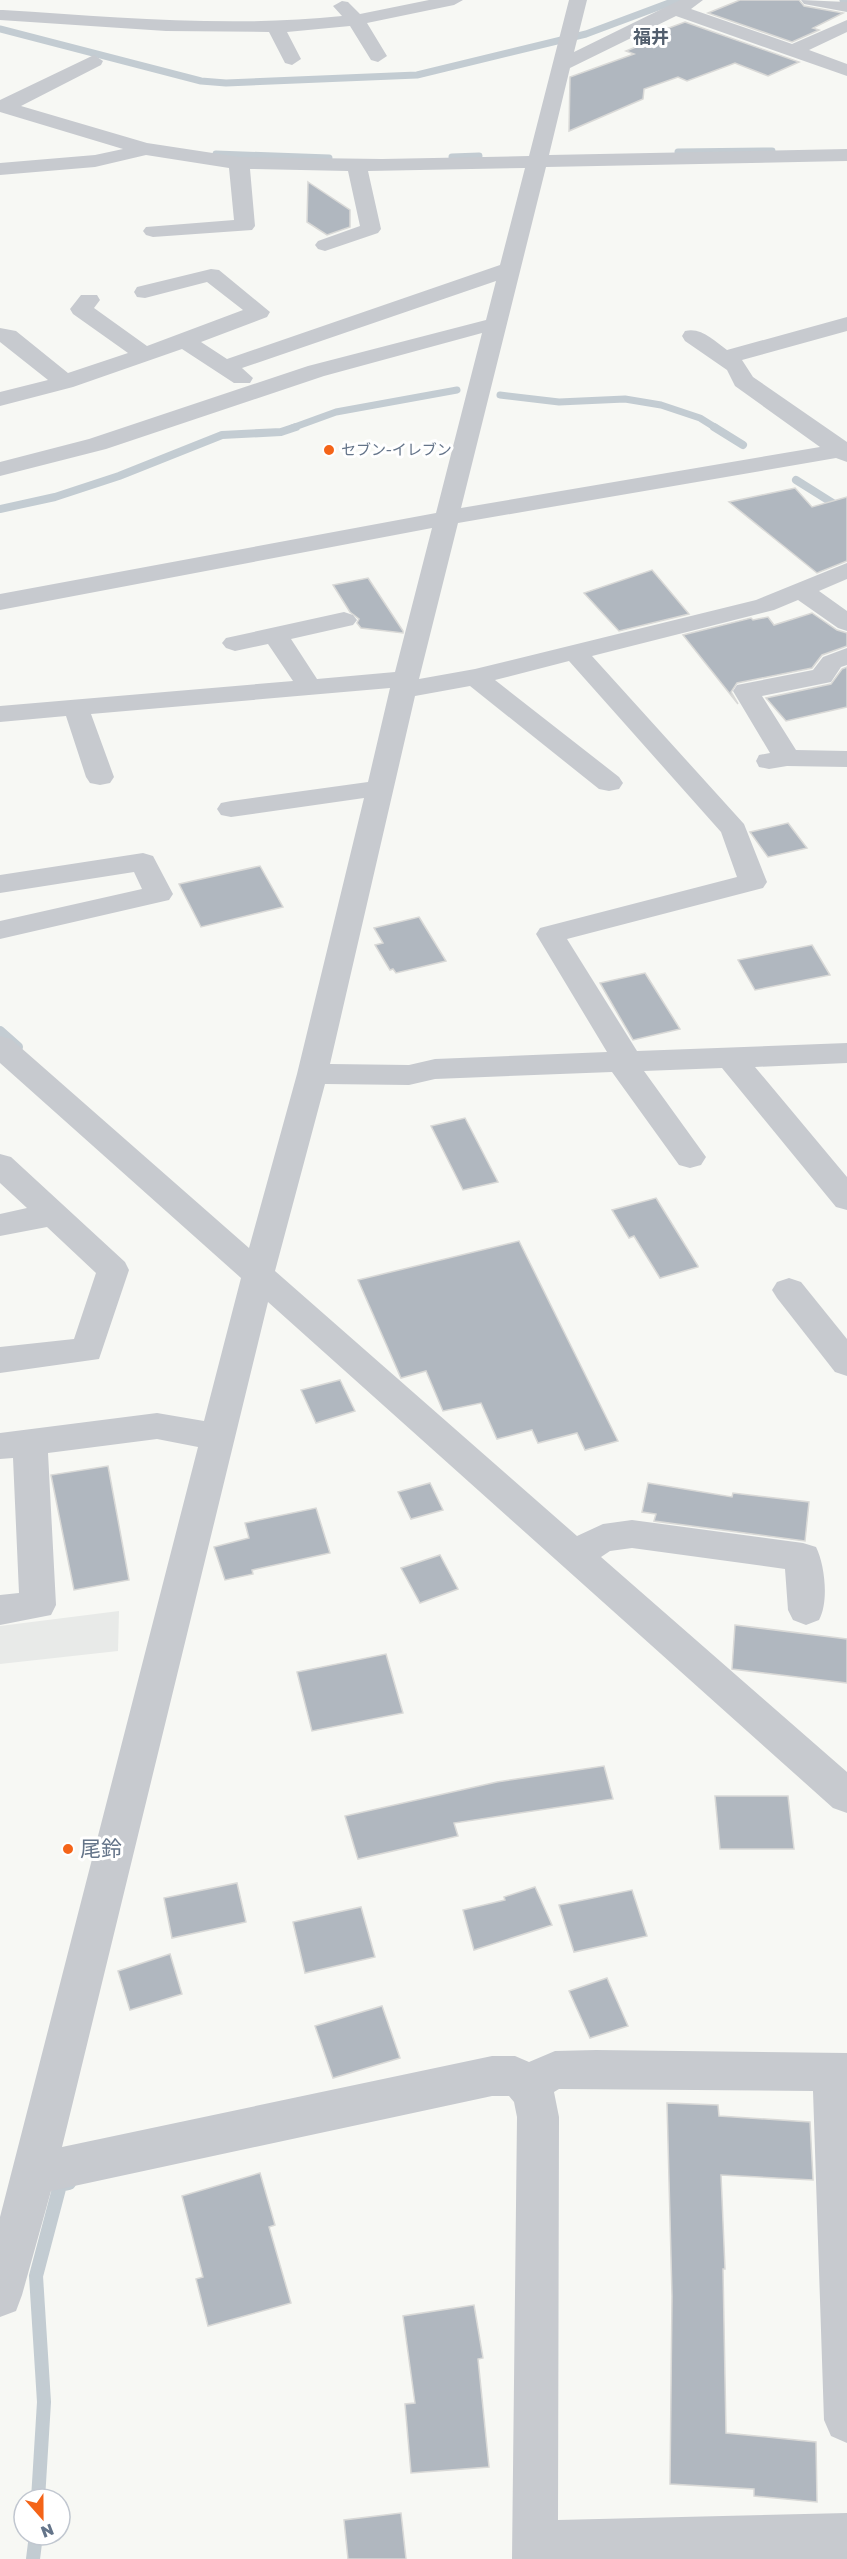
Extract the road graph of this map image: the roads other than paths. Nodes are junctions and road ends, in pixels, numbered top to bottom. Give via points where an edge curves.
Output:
1 (25, 0) edge
2 (336, 0) edge
3 (454, 0) edge
4 (578, 0) edge
5 (694, 0) edge
6 (810, 0) edge
7 (847, 7) edge
8 (675, 9) junction
9 (2, 16) edge
10 (355, 19) junction
11 (847, 25) edge
12 (275, 26) junction
13 (565, 48) junction
14 (792, 51) junction
15 (378, 56) dead end
16 (292, 59) dead end
17 (94, 61) dead end
18 (847, 70) edge
19 (2, 106) edge
20 (145, 149) junction
21 (847, 155) edge
22 (538, 161) junction
23 (239, 163) junction
24 (357, 165) junction
25 (0, 169) edge
26 (153, 231) dead end
27 (326, 245) dead end
28 (510, 269) junction
29 (145, 292) dead end
30 (89, 300) dead end
31 (495, 324) junction
32 (847, 324) edge
33 (0, 335) edge
34 (693, 336) dead end
35 (184, 341) junction
36 (145, 355) junction
37 (724, 358) junction
38 (225, 367) junction
39 (65, 382) junction
40 (259, 389) junction
41 (0, 399) edge
42 (845, 452) edge
43 (0, 469) edge
44 (448, 517) junction
45 (847, 570) edge
46 (801, 590) junction
47 (0, 602) edge
48 (344, 620) dead end
49 (847, 623) edge
50 (275, 635) junction
51 (235, 643) dead end
52 (575, 653) junction
53 (847, 656) edge
54 (475, 677) junction
55 (404, 685) junction
56 (310, 687) junction
57 (76, 708) junction
58 (0, 714) edge
59 (847, 759) edge
60 (100, 777) dead end
61 (609, 783) dead end
62 (380, 788) junction
63 (231, 809) dead end
64 (0, 884) edge
65 (0, 930) edge
66 (0, 1046) edge
67 (847, 1053) edge
68 (730, 1057) junction
69 (625, 1062) junction
70 (312, 1074) junction
71 (690, 1157) dead end
72 (0, 1165) edge
73 (847, 1199) edge
74 (51, 1215) junction
75 (0, 1225) edge
76 (258, 1274) junction
77 (789, 1290) dead end
78 (0, 1360) edge
79 (847, 1363) edge
80 (217, 1437) junction
81 (15, 1444) edge
82 (582, 1551) junction
83 (0, 1610) edge
84 (806, 1610) dead end
85 (847, 1796) edge
86 (840, 2072) edge
87 (527, 2084) junction
88 (34, 2174) junction
89 (0, 2295) edge
90 (847, 2420) edge
91 (847, 2537) edge
92 (535, 2552) edge

1 - 9 street
2 - 10 street
3 - 10 street
4 - 13 street
5 - 8 street
6 - 7 street
8 - 13 street
8 - 14 street
9 - 12 street via 135,24
10 - 12 street
10 - 15 street
11 - 14 street
12 - 16 street
13 - 22 street
14 - 18 street
17 - 19 street
19 - 20 street
20 - 23 street
20 - 25 street via 95,161
21 - 22 street
22 - 24 street
22 - 28 street
23 - 24 street
23 - 26 street via 245,226
24 - 27 street via 371,229
28 - 31 street
28 - 38 street
29 - 35 street via 211,275 259,312
30 - 36 street via 81,309
31 - 40 street via 344,362
31 - 44 street
32 - 37 street
33 - 39 street via 8,336
34 - 37 street
35 - 36 street
35 - 38 street
36 - 39 street
37 - 42 street via 737,367 743,381
38 - 40 street
39 - 41 street
40 - 43 street via 90,446
42 - 44 street
44 - 47 street
44 - 55 street
45 - 46 street
46 - 49 street
46 - 52 street via 765,604
48 - 50 street
50 - 51 street
50 - 56 street
52 - 54 street
52 - 69 street via 734,830 753,882 550,934
53 - 59 street via 832,662 822,676 746,691 778,760
54 - 55 street
54 - 61 street
55 - 56 street
55 - 62 street
56 - 57 street
57 - 58 street
57 - 60 street
62 - 63 street
62 - 70 street
64 - 65 street via 143,862 159,894
66 - 76 street
67 - 68 street
68 - 69 street
68 - 73 street
69 - 70 street via 435,1069 409,1075
69 - 71 street
70 - 76 street
72 - 74 street
74 - 75 street
74 - 78 street via 113,1270 87,1350
76 - 80 street
76 - 82 street
77 - 79 street
80 - 81 street via 157,1426
80 - 88 street
81 - 83 street via 38,1605
82 - 84 street via 603,1538 632,1534 803,1557
82 - 85 street
86 - 87 street via 555,2070
86 - 90 street
87 - 88 street via 515,2076 492,2076
87 - 92 street via 535,2098 538,2117
88 - 89 street
91 - 92 street

